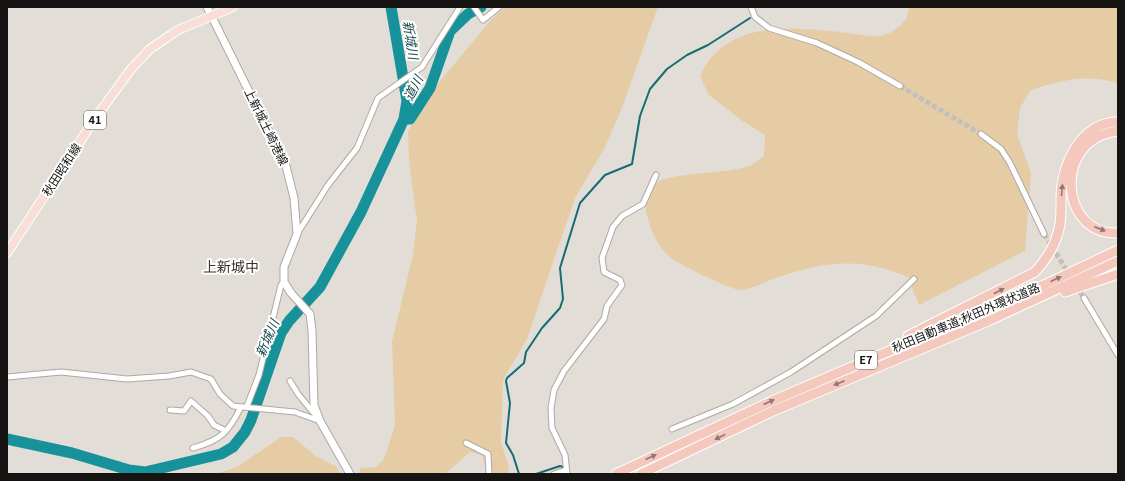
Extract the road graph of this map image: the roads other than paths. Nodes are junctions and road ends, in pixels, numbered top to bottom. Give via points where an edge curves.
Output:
1 (207, 7) edge
2 (233, 7) edge
3 (460, 7) edge
4 (474, 7) edge
5 (499, 7) edge
6 (751, 7) edge
7 (211, 16) junction
8 (900, 86) tunnel mouth
9 (1118, 122) edge
10 (1118, 131) edge
11 (981, 134) tunnel mouth
12 (656, 175) dead end
13 (1118, 233) edge
14 (297, 234) junction
15 (1044, 234) tunnel mouth
16 (1118, 250) edge
17 (7, 253) edge
18 (1118, 261) edge
19 (1118, 274) edge
20 (914, 280) dead end
21 (284, 282) junction
22 (1084, 298) tunnel mouth
23 (988, 321) junction
24 (1118, 355) edge
25 (7, 377) edge
26 (826, 377) junction
27 (290, 380) dead end
28 (246, 407) junction
29 (170, 410) dead end
30 (320, 421) junction
31 (672, 429) dead end
32 (226, 431) junction
33 (466, 443) dead end
34 (193, 448) dead end
35 (567, 472) edge
36 (350, 474) edge
37 (489, 474) edge
38 (554, 474) edge
39 (616, 474) edge
40 (641, 474) edge

1 - 7 main road, 上新城土崎港線
2 - 7 main road, 秋田昭和線 / 41
3 - 14 street via 422,67 378,98 357,148 328,185
4 - 5 street via 483,20
6 - 8 street via 755,17 769,28 817,43
7 - 14 main road, 上新城土崎港線 via 286,166 294,198
7 - 17 main road, 秋田昭和線 / 41 via 178,30 159,42 131,69 94,120
26 -> 9 highway via 1035,272 1048,258 1060,225 1062,186 1066,167 1077,146 1095,128 1108,122
10 -> 13 highway via 1104,132 1091,140 1079,155 1071,173 1072,201 1081,216 1094,228
11 - 15 street via 1001,149 1010,163
12 - 35 street via 643,204 622,216 612,227 602,258 604,272 620,280 622,285 607,306 604,319 564,371 554,390 551,408 552,428 565,455
14 - 21 main road, 上新城土崎港線 via 284,267
26 -> 16 highway, 秋田自動車道;秋田外環状道路 / E7 via 1044,285
18 - 23 highway, 秋田自動車道;秋田外環状道路 / E7
19 - 23 highway
20 - 31 street via 876,316 791,372 733,404
21 - 28 street via 281,285 259,375
21 - 30 main road via 310,314 314,405
22 - 24 street
23 -> 40 highway, 秋田自動車道;秋田外環状道路 / E7 via 773,411
25 - 28 street via 61,372 127,380 191,372 211,379 228,402
39 -> 26 highway, 秋田自動車道;秋田外環状道路 / E7
27 - 30 street
28 - 30 street via 295,412
28 - 32 street
29 - 32 street via 184,411 191,401 214,424
30 - 36 main road
32 - 34 street via 218,439
33 - 37 street via 488,454
35 - 38 street

